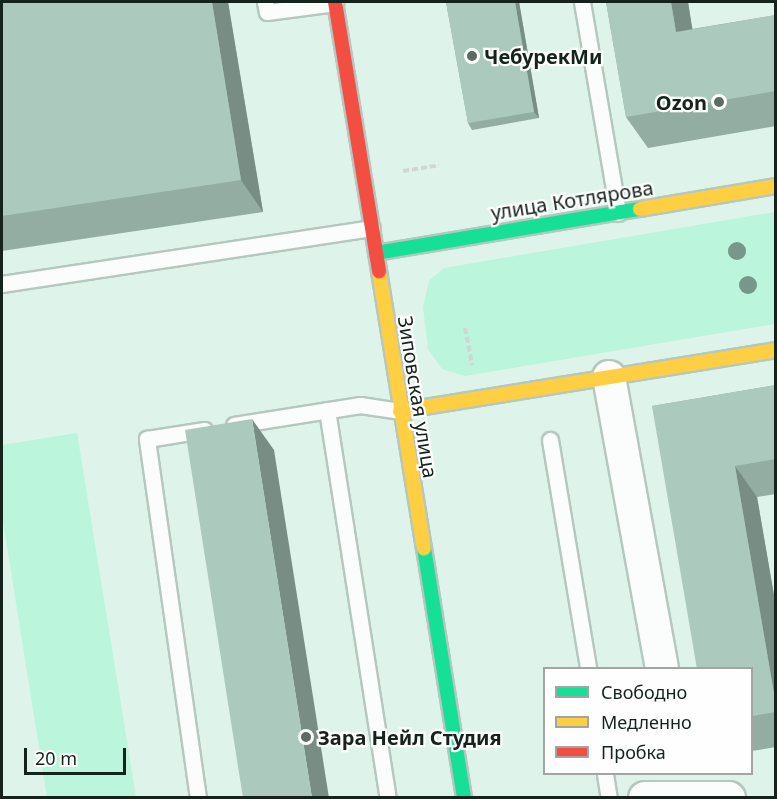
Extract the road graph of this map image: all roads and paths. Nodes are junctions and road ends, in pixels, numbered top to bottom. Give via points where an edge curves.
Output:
1 (266, 2) edge
2 (335, 2) edge
3 (582, 2) edge
4 (439, 165) dead end
5 (403, 171) dead end
6 (776, 186) edge
7 (618, 213) junction
8 (372, 228) junction
9 (376, 253) junction
10 (2, 284) edge
11 (776, 350) edge
12 (609, 377) junction
13 (327, 410) junction
14 (400, 411) junction
15 (550, 440) dead end
16 (588, 667) edge
17 (662, 667) edge
18 (605, 775) edge
19 (683, 784) edge
20 (198, 798) edge
21 (388, 798) edge
22 (464, 798) edge
23 (609, 798) edge
24 (645, 798) edge
25 (729, 798) edge

1 - 2 lane via 267,12
2 - 8 street, Зиповская улица
3 - 7 lane
4 - 5 path
6 - 7 street, улица Котлярова
7 - 9 street, улица Котлярова
8 - 9 street, Зиповская улица
8 - 10 lane
9 - 14 street, Зиповская улица
11 - 12 street
12 - 14 street
12 - 17 street
13 - 14 lane via 360,405
13 - 20 lane via 147,440
13 - 21 lane
14 - 22 street, Зиповская улица
15 - 16 lane
18 - 23 lane
19 - 24 street
19 - 25 street

